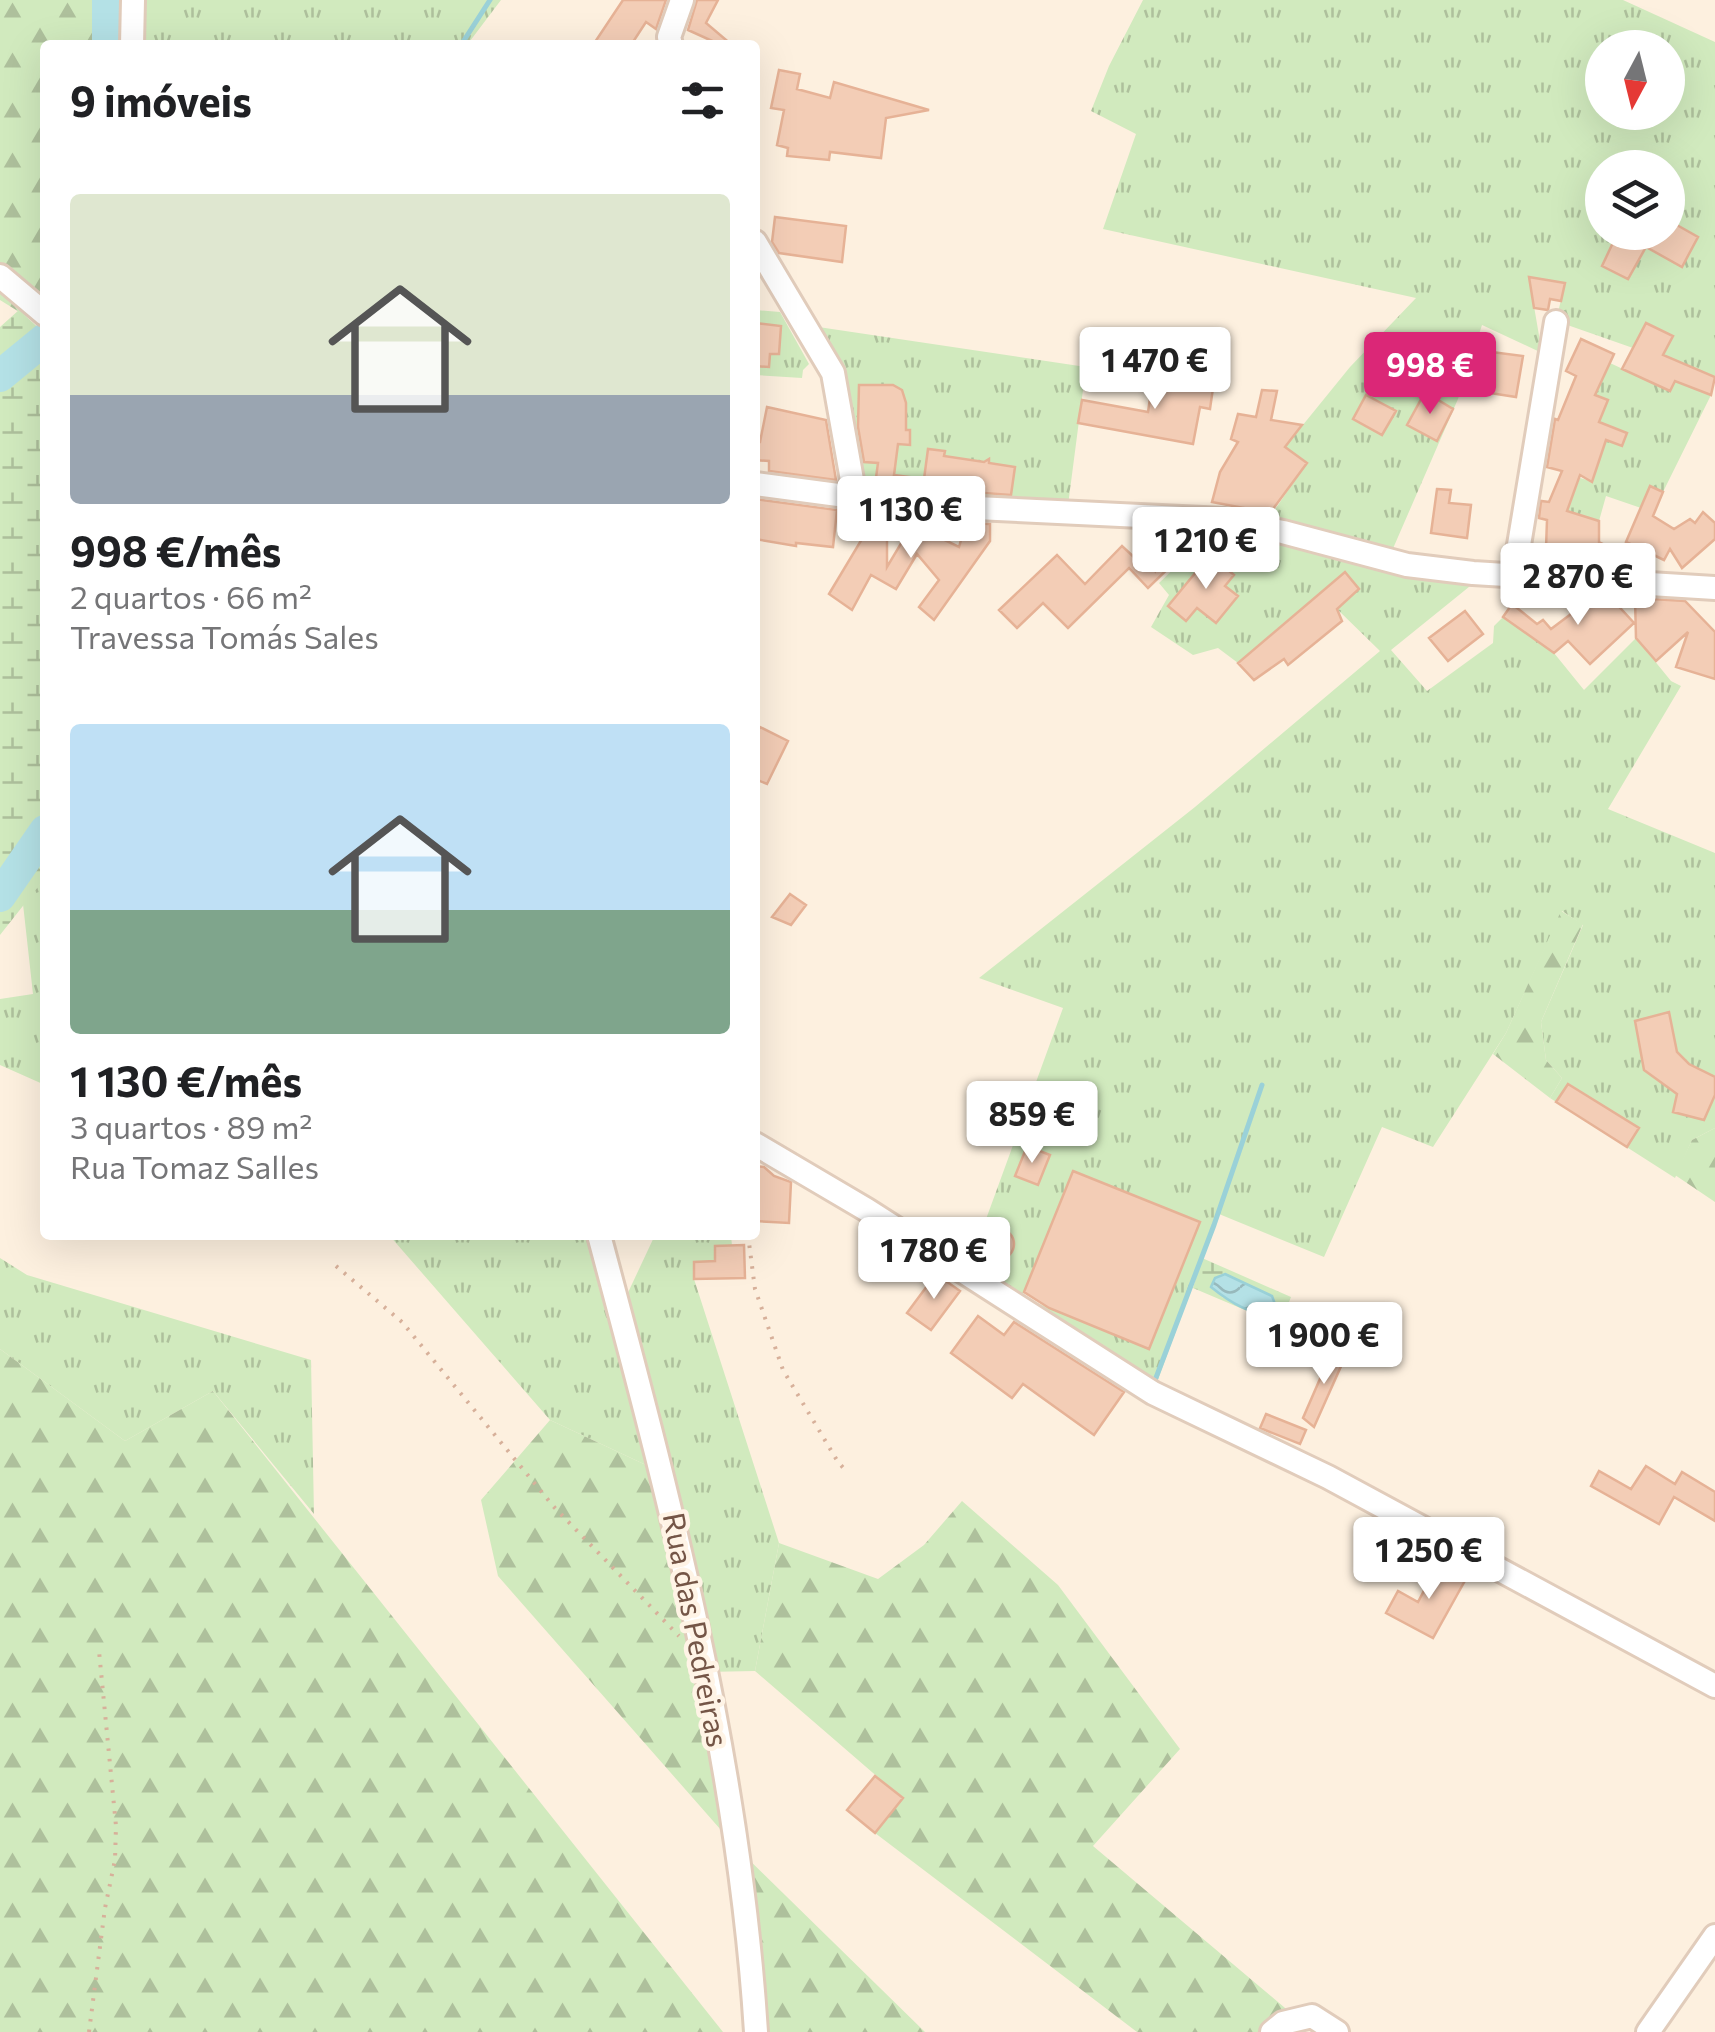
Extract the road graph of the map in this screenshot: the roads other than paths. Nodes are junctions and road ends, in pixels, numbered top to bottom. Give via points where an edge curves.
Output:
1 (133, 0) edge
2 (682, 0) edge
3 (132, 40) edge
4 (670, 40) edge
5 (760, 250) edge
6 (0, 276) edge
7 (40, 310) edge
8 (1556, 322) dead end
9 (760, 485) edge
10 (855, 497) junction
11 (1514, 576) junction
12 (1715, 588) edge
13 (760, 1147) edge
14 (600, 1240) edge
15 (1715, 1686) edge
16 (1715, 1936) edge
17 (756, 2032) edge
18 (1272, 2032) edge
19 (1337, 2032) edge
20 (1648, 2032) edge

1 - 3 street
2 - 4 street
5 - 10 street via 833,372
6 - 7 street
8 - 11 street
9 - 10 street
10 - 11 street via 1224,520 1407,565
11 - 12 street
13 - 15 street via 1154,1393 1328,1477
14 - 17 street, Rua das Pedreiras via 663,1474 702,1658 734,1834
16 - 20 street
18 - 19 street via 1312,2016

